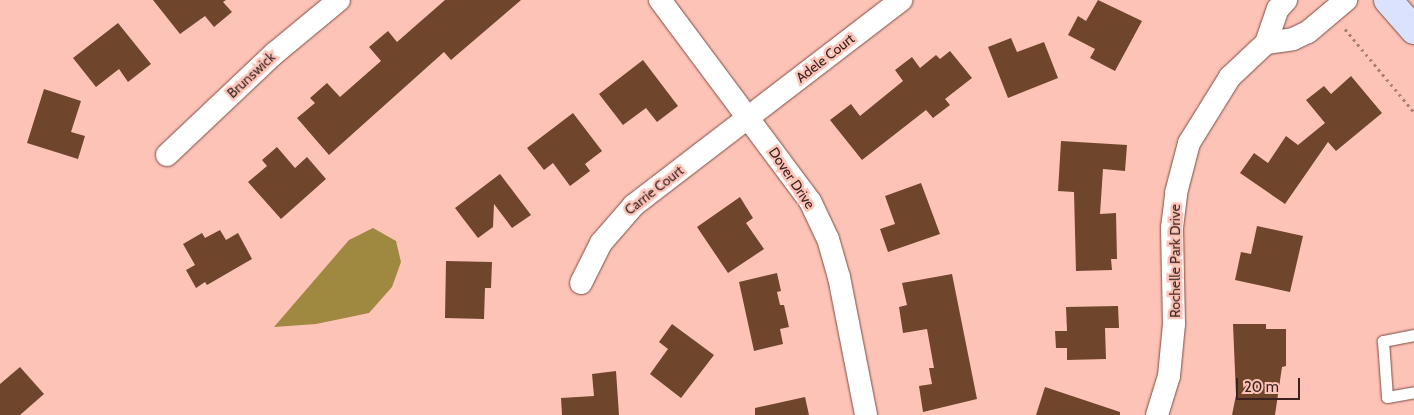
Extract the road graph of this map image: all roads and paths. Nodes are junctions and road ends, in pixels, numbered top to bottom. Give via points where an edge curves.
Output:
1 (339, 0) edge
2 (660, 0) edge
3 (901, 0) edge
4 (1286, 0) edge
5 (1346, 0) edge
6 (1388, 0) edge
7 (1414, 30) edge
8 (1353, 37) dead end
9 (1266, 43) junction
10 (1414, 112) edge
11 (750, 117) junction
12 (167, 155) dead end
13 (581, 283) dead end
14 (1414, 335) edge
15 (1414, 392) edge
16 (866, 415) edge
17 (1157, 415) edge

1 - 12 street, Brunswick via 274,53
2 - 11 street, Dover Drive
3 - 11 street, Adele Court
4 - 9 street, Rochelle Park Drive via 1278,9
5 - 9 street via 1308,32 1293,39
6 - 7 street
8 - 10 path
9 - 17 street, Rochelle Park Drive via 1230,77 1214,98 1189,143 1181,169 1172,228 1174,324 1169,376
11 - 13 street, Carrie Court via 621,217 601,243
11 - 16 street, Dover Drive via 810,201 828,239 839,277
14 - 15 lane via 1383,341 1387,397

